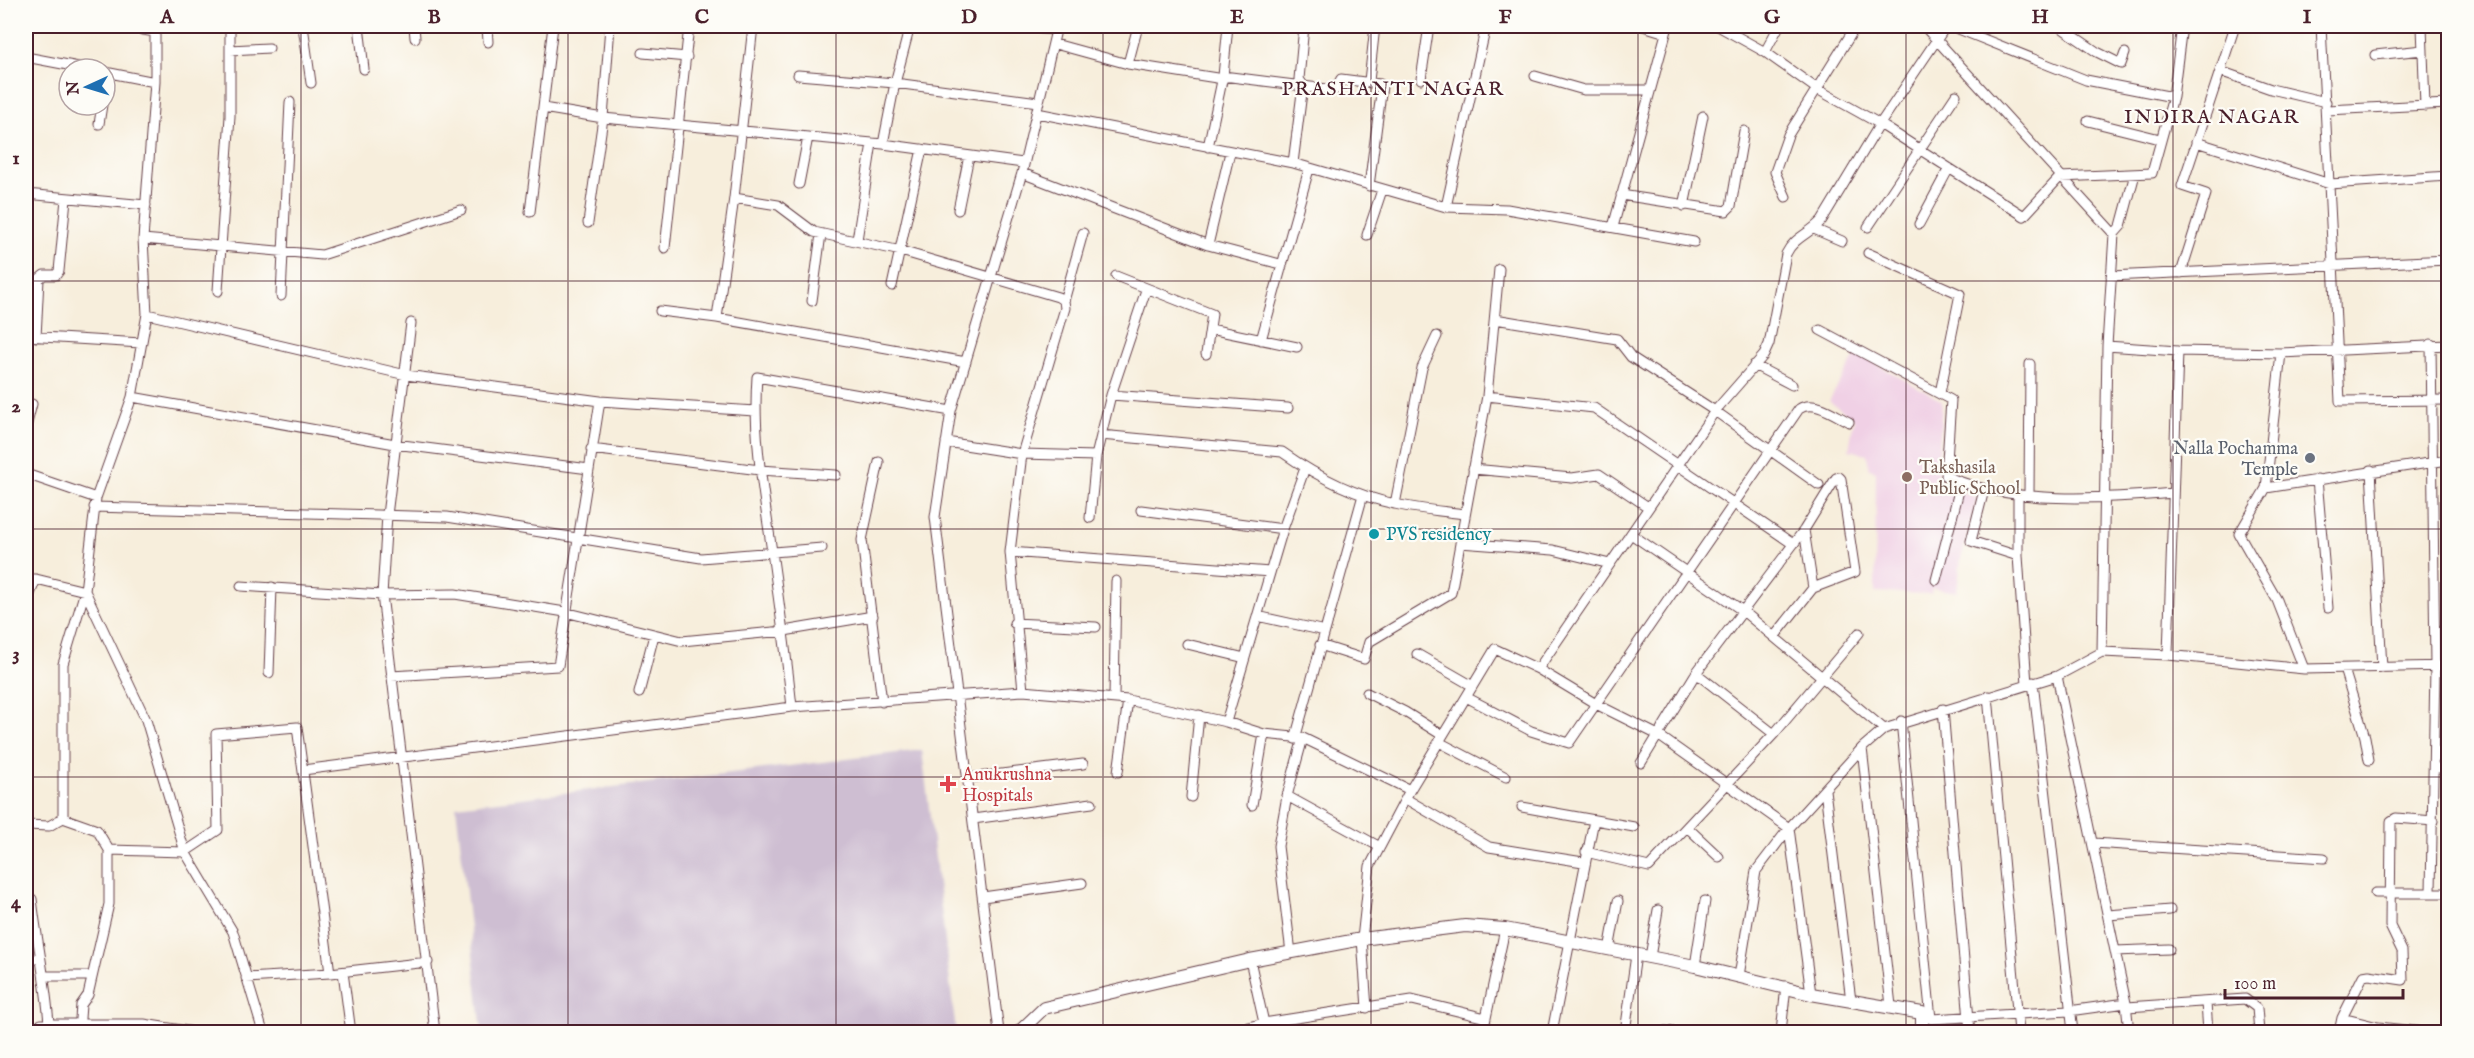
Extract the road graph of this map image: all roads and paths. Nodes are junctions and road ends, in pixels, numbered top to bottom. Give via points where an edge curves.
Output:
1 (120, 26) edge
2 (230, 26) edge
3 (303, 26) edge
4 (359, 26) edge
5 (414, 26) edge
6 (487, 26) edge
7 (553, 26) edge
8 (610, 26) edge
9 (689, 26) edge
10 (753, 26) edge
11 (910, 26) edge
12 (1005, 26) edge
13 (1138, 26) edge
14 (1228, 26) edge
15 (1304, 26) edge
16 (1375, 26) edge
17 (1429, 26) edge
18 (1486, 26) edge
19 (1643, 26) edge
20 (1718, 26) edge
21 (1779, 26) edge
22 (1856, 26) edge
23 (1924, 26) edge
24 (1946, 26) edge
25 (1951, 26) edge
26 (2059, 26) edge
27 (2182, 26) edge
28 (2235, 26) edge
29 (2321, 26) edge
30 (2422, 26) edge
31 (1057, 28) edge
32 (155, 29) edge
33 (1667, 29) edge
34 (1937, 37) junction
35 (415, 38) dead end
36 (488, 42) dead end
37 (1054, 44) junction
38 (269, 48) dead end
39 (230, 50) junction
40 (2424, 50) junction
41 (1765, 52) junction
42 (643, 53) dead end
43 (2124, 53) dead end
44 (2376, 55) dead end
45 (26, 57) edge
46 (687, 57) junction
47 (57, 63) edge
48 (1128, 64) junction
49 (364, 69) dead end
50 (2220, 71) junction
51 (117, 74) edge
52 (798, 75) dead end
53 (1535, 76) dead end
54 (1223, 77) junction
55 (1421, 79) dead end
56 (1369, 81) junction
57 (155, 82) junction
58 (311, 83) dead end
59 (895, 83) junction
60 (1303, 85) junction
61 (1817, 89) junction
62 (1648, 93) junction
63 (1956, 95) dead end
64 (2173, 97) junction
65 (290, 102) dead end
66 (1038, 102) junction
67 (2448, 104) edge
68 (2327, 106) junction
69 (2425, 106) junction
70 (543, 108) junction
71 (1037, 113) junction
72 (1703, 116) dead end
73 (100, 117) edge
74 (603, 118) junction
75 (2088, 121) dead end
76 (99, 124) dead end
77 (1880, 124) junction
78 (680, 126) junction
79 (739, 131) junction
80 (1744, 131) dead end
81 (808, 137) junction
82 (2160, 139) junction
83 (2196, 142) junction
84 (872, 143) junction
85 (883, 144) junction
86 (1208, 147) junction
87 (922, 149) junction
88 (1920, 149) junction
89 (1230, 152) junction
90 (969, 156) junction
91 (1023, 163) junction
92 (1293, 163) junction
93 (1949, 168) junction
94 (1309, 169) junction
95 (1022, 173) junction
96 (2134, 174) junction
97 (2448, 176) edge
98 (2060, 177) junction
99 (798, 184) dead end
100 (2330, 184) junction
101 (1369, 186) junction
102 (1382, 190) junction
103 (26, 194) edge
104 (1621, 195) junction
105 (1786, 197) dead end
106 (734, 198) junction
107 (66, 199) junction
108 (146, 205) junction
109 (1684, 206) junction
110 (1446, 207) junction
111 (461, 210) dead end
112 (958, 210) dead end
113 (530, 212) dead end
114 (588, 223) dead end
115 (1919, 224) dead end
116 (1613, 227) junction
117 (1868, 227) dead end
118 (1814, 229) junction
119 (1083, 233) dead end
120 (820, 234) junction
121 (2114, 234) junction
122 (1367, 235) dead end
123 (143, 239) junction
124 (857, 240) junction
125 (1694, 242) dead end
126 (1842, 242) dead end
127 (223, 245) junction
128 (1208, 245) junction
129 (665, 248) dead end
130 (284, 250) junction
131 (902, 251) junction
132 (1868, 253) dead end
133 (2448, 260) edge
134 (2332, 263) junction
135 (1280, 264) junction
136 (1499, 269) dead end
137 (2181, 273) junction
138 (1116, 276) dead end
139 (2111, 276) junction
140 (992, 278) junction
141 (892, 286) dead end
142 (1146, 290) junction
143 (218, 291) dead end
144 (281, 297) dead end
145 (812, 301) dead end
146 (1064, 301) junction
147 (660, 312) dead end
148 (147, 314) junction
149 (717, 318) junction
150 (1495, 319) junction
151 (411, 323) dead end
152 (1210, 329) junction
153 (1820, 330) dead end
154 (26, 336) edge
155 (36, 336) junction
156 (1437, 336) dead end
157 (1261, 340) junction
158 (141, 343) junction
159 (2431, 344) junction
160 (2448, 345) edge
161 (2108, 346) junction
162 (1297, 347) dead end
163 (2178, 351) junction
164 (2337, 351) junction
165 (2281, 353) junction
166 (1206, 354) dead end
167 (966, 362) junction
168 (2030, 364) dead end
169 (1754, 365) junction
170 (406, 375) junction
171 (1792, 385) dead end
172 (1940, 393) junction
173 (1112, 395) junction
174 (1487, 396) junction
175 (132, 397) junction
176 (2434, 400) junction
177 (2448, 400) edge
178 (600, 401) junction
179 (32, 404) dead end
180 (1288, 408) dead end
181 (755, 411) junction
182 (951, 411) junction
183 (1715, 411) junction
184 (1849, 422) dead end
185 (26, 427) edge
186 (1101, 435) junction
187 (946, 442) junction
188 (395, 444) junction
189 (591, 449) junction
190 (1770, 452) junction
191 (1022, 454) junction
192 (1096, 456) junction
193 (2448, 460) edge
194 (879, 462) dead end
195 (2433, 463) junction
196 (1678, 465) junction
197 (1305, 468) junction
198 (1473, 468) junction
199 (589, 469) junction
200 (760, 470) junction
201 (2371, 471) junction
202 (26, 474) edge
203 (836, 475) dead end
204 (2317, 479) junction
205 (1961, 483) junction
206 (1819, 485) dead end
207 (2266, 488) junction
208 (1984, 490) junction
209 (2173, 493) junction
210 (2029, 494) junction
211 (1363, 495) junction
212 (2018, 495) junction
213 (2105, 499) junction
214 (95, 503) junction
215 (1395, 504) junction
216 (1734, 505) junction
217 (1648, 507) junction
218 (1141, 510) dead end
219 (1464, 514) junction
220 (387, 515) junction
221 (1090, 518) dead end
222 (1283, 529) junction
223 (1804, 530) junction
224 (1631, 534) junction
225 (578, 538) junction
226 (1460, 543) junction
227 (1793, 544) junction
228 (822, 548) dead end
229 (1010, 552) junction
230 (772, 554) junction
231 (2018, 556) junction
232 (1610, 564) junction
233 (1685, 570) junction
234 (1270, 573) junction
235 (26, 579) edge
236 (36, 579) junction
237 (1936, 580) dead end
238 (1116, 581) dead end
239 (241, 586) dead end
240 (272, 587) junction
241 (1813, 588) junction
242 (85, 591) junction
243 (382, 595) junction
244 (26, 604) edge
245 (2328, 608) dead end
246 (1743, 611) junction
247 (565, 612) junction
248 (873, 616) junction
249 (1257, 616) junction
250 (1014, 622) junction
251 (1096, 627) dead end
252 (784, 631) junction
253 (1325, 631) junction
254 (1859, 633) dead end
255 (654, 635) junction
256 (1774, 637) junction
257 (1187, 644) dead end
258 (1320, 645) junction
259 (2102, 652) junction
260 (1417, 654) dead end
261 (2168, 655) junction
262 (1245, 657) junction
263 (2435, 666) junction
264 (2448, 666) edge
265 (2382, 668) junction
266 (1538, 669) junction
267 (2304, 669) junction
268 (2344, 669) junction
269 (269, 673) dead end
270 (1696, 673) junction
271 (391, 676) junction
272 (1823, 676) junction
273 (2057, 676) junction
274 (2030, 683) junction
275 (1471, 685) junction
276 (1023, 691) junction
277 (639, 693) dead end
278 (1367, 693) dead end
279 (1988, 696) junction
280 (957, 697) junction
281 (1466, 697) junction
282 (1114, 698) junction
283 (1128, 700) junction
284 (882, 702) junction
285 (1596, 704) junction
286 (792, 707) junction
287 (1943, 709) junction
288 (1199, 716) junction
289 (1226, 722) junction
290 (1901, 722) junction
291 (1884, 729) junction
292 (1264, 734) junction
293 (1774, 734) junction
294 (1658, 735) junction
295 (1299, 738) junction
296 (1440, 738) junction
297 (1862, 748) junction
298 (403, 759) junction
299 (2369, 760) dead end
300 (1641, 763) dead end
301 (1083, 764) dead end
302 (2434, 768) junction
303 (2448, 768) edge
304 (303, 770) junction
305 (1118, 772) dead end
306 (1506, 777) dead end
307 (969, 778) junction
308 (1728, 785) junction
309 (1825, 790) junction
310 (1408, 794) junction
311 (1287, 796) junction
312 (1191, 797) dead end
313 (1092, 803) dead end
314 (1252, 805) dead end
315 (1522, 807) dead end
316 (63, 818) junction
317 (974, 819) junction
318 (1594, 820) junction
319 (2434, 821) junction
320 (26, 825) edge
321 (1634, 827) dead end
322 (1687, 827) junction
323 (1789, 828) junction
324 (2093, 843) junction
325 (1380, 847) junction
326 (109, 850) junction
327 (185, 852) junction
328 (1586, 852) junction
329 (1719, 857) dead end
330 (2324, 858) dead end
331 (1583, 862) junction
332 (1082, 883) dead end
333 (2388, 892) junction
334 (2431, 892) junction
335 (2374, 893) dead end
336 (2448, 893) edge
337 (983, 897) junction
338 (32, 899) dead end
339 (1618, 901) dead end
340 (1705, 901) dead end
341 (1658, 910) dead end
342 (2170, 910) dead end
343 (2108, 915) junction
344 (1505, 929) junction
345 (1362, 939) junction
346 (1568, 942) junction
347 (2169, 949) dead end
348 (1609, 950) junction
349 (2115, 951) junction
350 (1291, 953) junction
351 (1636, 955) junction
352 (1650, 957) junction
353 (26, 959) edge
354 (39, 959) junction
355 (1250, 960) junction
356 (428, 962) junction
357 (1695, 966) junction
358 (343, 972) junction
359 (330, 973) junction
360 (45, 976) junction
361 (92, 976) junction
362 (1739, 976) junction
363 (246, 978) junction
364 (1786, 986) junction
365 (1811, 994) junction
366 (1851, 1001) junction
367 (2206, 1003) junction
368 (2126, 1005) junction
369 (1891, 1006) junction
370 (1367, 1008) junction
371 (2069, 1011) junction
372 (2017, 1013) junction
373 (1927, 1016) junction
374 (1970, 1016) junction
375 (1486, 1018) junction
376 (2342, 1018) junction
377 (49, 1024) junction
378 (350, 1025) dead end
379 (1265, 1028) edge
380 (80, 1029) edge
381 (1665, 1031) dead end
382 (41, 1032) edge
383 (194, 1032) edge
384 (263, 1032) edge
385 (435, 1032) edge
386 (999, 1032) edge
387 (1019, 1032) edge
388 (1228, 1032) edge
389 (1483, 1032) edge
390 (1552, 1032) edge
391 (1625, 1032) edge
392 (1676, 1032) edge
393 (1781, 1032) edge
394 (1922, 1032) edge
395 (1970, 1032) edge
396 (2019, 1032) edge
397 (2073, 1032) edge
398 (2129, 1032) edge
399 (2208, 1032) edge
400 (2259, 1032) edge
401 (2339, 1032) edge
402 (2425, 1032) edge

1 - 32 street
2 - 39 street
3 - 58 street
4 - 49 street
5 - 35 street
6 - 36 street
7 - 70 street
8 - 74 street
9 - 46 street
10 - 79 street
11 - 59 street
12 - 31 street
13 - 48 street
14 - 54 street
15 - 60 street via 1299,79
16 - 56 street
17 - 55 street
18 - 110 street
19 - 33 street
20 - 41 street
21 - 41 street
22 - 61 street
23 - 34 street
24 - 34 street
25 - 64 street via 2086,80
26 - 43 street via 2121,64
27 - 64 street
28 - 50 street
29 - 68 street
30 - 40 street
31 - 37 street
32 - 57 street
33 - 62 street
34 - 77 street
34 - 98 street
37 - 48 street
37 - 66 street
38 - 39 street
39 - 127 street via 231,116
40 - 44 street
40 - 69 street
41 - 61 street
42 - 46 street
45 - 47 street
46 - 78 street
48 - 54 street
50 - 68 street
50 - 83 street
51 - 57 street
52 - 59 street
53 - 62 street via 1584,90
54 - 60 street
54 - 86 street
56 - 60 street
56 - 101 street via 1381,91
57 - 108 street
59 - 66 street
59 - 85 street
60 - 92 street
61 - 77 street
61 - 105 street via 1788,135 1775,166 1777,181
62 - 104 street
63 - 88 street
64 - 82 street
65 - 130 street
66 - 71 street
67 - 69 street
68 - 69 street
68 - 100 street
70 - 74 street
70 - 113 street
71 - 86 street
71 - 91 street
72 - 109 street
73 - 76 street
74 - 78 street
74 - 114 street
75 - 82 street
77 - 88 street
77 - 118 street
78 - 79 street
78 - 129 street
79 - 81 street
79 - 106 street
80 - 109 street via 1729,209
81 - 84 street
81 - 99 street
82 - 96 street via 2152,173
83 - 100 street
83 - 137 street via 2182,186 2206,194
84 - 85 street
84 - 124 street
85 - 87 street
86 - 89 street
87 - 90 street
87 - 131 street
88 - 93 street
88 - 117 street
89 - 92 street
89 - 128 street
90 - 91 street
90 - 112 street
91 - 95 street
92 - 94 street
93 - 98 street via 2024,216
93 - 115 street
94 - 101 street
94 - 135 street
95 - 128 street
95 - 140 street
96 - 98 street
96 - 121 street via 2121,226
97 - 100 street
98 - 121 street
100 - 134 street
101 - 102 street
102 - 110 street
102 - 122 street
103 - 107 street
104 - 109 street
104 - 116 street
106 - 120 street via 778,205
106 - 149 street
107 - 108 street
107 - 155 street via 59,271 39,279
108 - 123 street
110 - 116 street via 1507,209
111 - 130 street via 322,255
116 - 125 street
118 - 126 street
118 - 169 street via 1795,240 1786,255 1769,344
119 - 146 street
120 - 124 street
120 - 145 street
121 - 139 street
123 - 127 street
123 - 148 street
124 - 131 street
127 - 130 street
127 - 143 street
128 - 135 street
130 - 144 street
131 - 140 street
131 - 141 street
132 - 172 street via 1960,294
133 - 134 street
134 - 137 street
134 - 164 street
135 - 157 street
136 - 150 street
137 - 139 street
138 - 142 street
139 - 161 street
140 - 146 street
140 - 167 street
142 - 152 street via 1212,314
142 - 173 street
146 - 191 street
147 - 149 street
148 - 158 street
148 - 170 street
149 - 167 street
150 - 174 street
150 - 183 street via 1617,339 1631,357
151 - 170 street
152 - 157 street
152 - 166 street
153 - 172 street
154 - 155 street
155 - 158 street
156 - 215 street via 1422,368
157 - 162 street
158 - 175 street
159 - 160 street
159 - 164 street
159 - 176 street
161 - 163 street
161 - 213 street
163 - 165 street
163 - 209 street
164 - 165 street
164 - 176 street via 2340,401
165 - 207 street
167 - 182 street
168 - 210 street
169 - 171 street
169 - 183 street
170 - 178 street
170 - 188 street
172 - 205 street via 1951,400 1946,476
173 - 180 street
173 - 186 street
174 - 196 street via 1594,408
174 - 198 street
175 - 188 street
175 - 214 street
176 - 177 street
176 - 195 street
178 - 181 street
178 - 189 street
179 - 185 street
181 - 182 street via 757,377
181 - 200 street
182 - 187 street
183 - 190 street
183 - 196 street
184 - 190 street via 1814,405 1803,406
186 - 192 street
186 - 197 street via 1282,452
187 - 191 street
187 - 280 street via 935,518
188 - 199 street
188 - 220 street
189 - 199 street
189 - 200 street
190 - 206 street
190 - 216 street
191 - 192 street
191 - 229 street
192 - 221 street
193 - 195 street
194 - 248 street via 862,540
195 - 201 street
195 - 263 street
196 - 216 street
196 - 217 street
197 - 211 street
197 - 222 street
198 - 217 street via 1572,478 1599,474
198 - 219 street
199 - 225 street
200 - 203 street
200 - 230 street
201 - 204 street
201 - 265 street
202 - 214 street
204 - 207 street
204 - 245 street
205 - 208 street
205 - 237 street
207 - 267 street via 2239,534 2277,600
208 - 212 street
208 - 231 street via 1971,541
209 - 213 street
209 - 261 street
210 - 212 street
210 - 213 street
211 - 215 street
211 - 253 street
212 - 231 street
213 - 259 street
214 - 220 street
214 - 242 street
215 - 219 street
216 - 227 street
216 - 233 street
217 - 224 street
218 - 222 street
219 - 226 street
220 - 225 street via 447,517
220 - 243 street
222 - 234 street
223 - 227 street
223 - 241 street
223 - 241 street via 1839,477 1855,572
224 - 232 street
224 - 233 street
225 - 230 street via 701,558
225 - 247 street
226 - 232 street via 1553,550
226 - 258 street via 1451,593 1370,642 1364,659
227 - 246 street
228 - 230 street
229 - 234 street
229 - 250 street
230 - 252 street
231 - 274 street
232 - 266 street
233 - 246 street
233 - 285 street
234 - 249 street
235 - 236 street
236 - 242 street
236 - 244 street
238 - 282 street
239 - 240 street
240 - 243 street
240 - 269 street
241 - 256 street
242 - 316 street via 63,664
242 - 327 street via 146,720
243 - 247 street via 455,594
243 - 271 street
246 - 256 street
246 - 270 street
247 - 255 street
247 - 271 street via 558,666
248 - 252 street
248 - 284 street
249 - 253 street
249 - 262 street
250 - 251 street
250 - 276 street
252 - 255 street via 682,641
252 - 286 street
253 - 258 street
254 - 272 street
255 - 277 street
256 - 272 street
257 - 262 street
258 - 295 street
259 - 261 street
259 - 273 street
260 - 275 street
261 - 267 street
262 - 289 street
263 - 264 street
263 - 265 street
263 - 302 street
265 - 268 street
266 - 275 street via 1495,649
266 - 285 street
267 - 268 street
268 - 299 street
270 - 293 street
270 - 294 street
271 - 298 street
272 - 291 street
272 - 293 street
273 - 274 street
273 - 324 street
274 - 279 street
274 - 371 street
275 - 281 street
276 - 280 street
276 - 282 street
278 - 296 street via 1405,712
279 - 287 street
279 - 372 street
280 - 284 street
280 - 307 street
281 - 285 street via 1531,731 1569,743
281 - 296 street
282 - 283 street
283 - 288 street
283 - 305 street
284 - 286 street
285 - 294 street
286 - 298 street
287 - 290 street
287 - 374 street
288 - 289 street
288 - 312 street
289 - 292 street
290 - 291 street
290 - 373 street
291 - 297 street
292 - 295 street
292 - 314 street
293 - 308 street
294 - 300 street
294 - 308 street
295 - 310 street
295 - 311 street
296 - 306 street
296 - 310 street
297 - 309 street
297 - 369 street
298 - 304 street
298 - 356 street
301 - 307 street
302 - 303 street
302 - 319 street
304 - 327 street via 297,727 216,734 218,830
304 - 359 street
307 - 317 street
308 - 322 street
308 - 323 street
309 - 323 street
309 - 366 street
310 - 325 street
310 - 331 street via 1489,847
311 - 325 street
311 - 350 street via 1278,846
313 - 317 street
315 - 318 street
316 - 320 street via 49,826
316 - 326 street via 97,830
317 - 337 street
318 - 321 street
318 - 328 street
319 - 333 street via 2391,821
319 - 334 street
322 - 328 street via 1649,867
322 - 329 street
323 - 362 street via 1755,871
323 - 365 street
324 - 330 street
324 - 343 street
325 - 345 street via 1370,866
326 - 327 street
326 - 361 street via 110,904
327 - 363 street via 233,932
328 - 331 street
331 - 346 street
332 - 337 street
333 - 334 street
333 - 335 street
333 - 376 street via 2392,932 2403,951 2403,980 2363,976
334 - 336 street
337 - 386 street
338 - 354 street
339 - 348 street
340 - 357 street
341 - 352 street
342 - 343 street
343 - 349 street
344 - 345 street via 1465,926
344 - 346 street
344 - 375 street
345 - 350 street
345 - 370 street
346 - 348 street
346 - 390 street
347 - 349 street
348 - 351 street
349 - 368 street
350 - 355 street
351 - 352 street
351 - 391 street
352 - 357 street
353 - 354 street
354 - 360 street
355 - 379 street
355 - 387 street via 1044,1008
356 - 358 street
356 - 385 street
357 - 362 street
358 - 359 street
358 - 378 street
359 - 363 street
360 - 361 street
360 - 377 street
361 - 380 street via 81,1005
362 - 364 street
363 - 384 street
364 - 365 street
364 - 393 street
365 - 366 street
366 - 369 street
367 - 368 street
367 - 399 street
367 - 400 street via 2251,1001 2257,1008
368 - 371 street
368 - 398 street
369 - 373 street
370 - 375 street via 1412,1000
370 - 379 street
371 - 372 street
371 - 397 street
372 - 374 street
372 - 396 street
373 - 374 street
373 - 394 street
374 - 395 street
375 - 389 street
376 - 401 street
376 - 402 street
377 - 380 street
377 - 382 street via 41,1024
379 - 388 street
380 - 383 street via 144,1024
381 - 392 street

